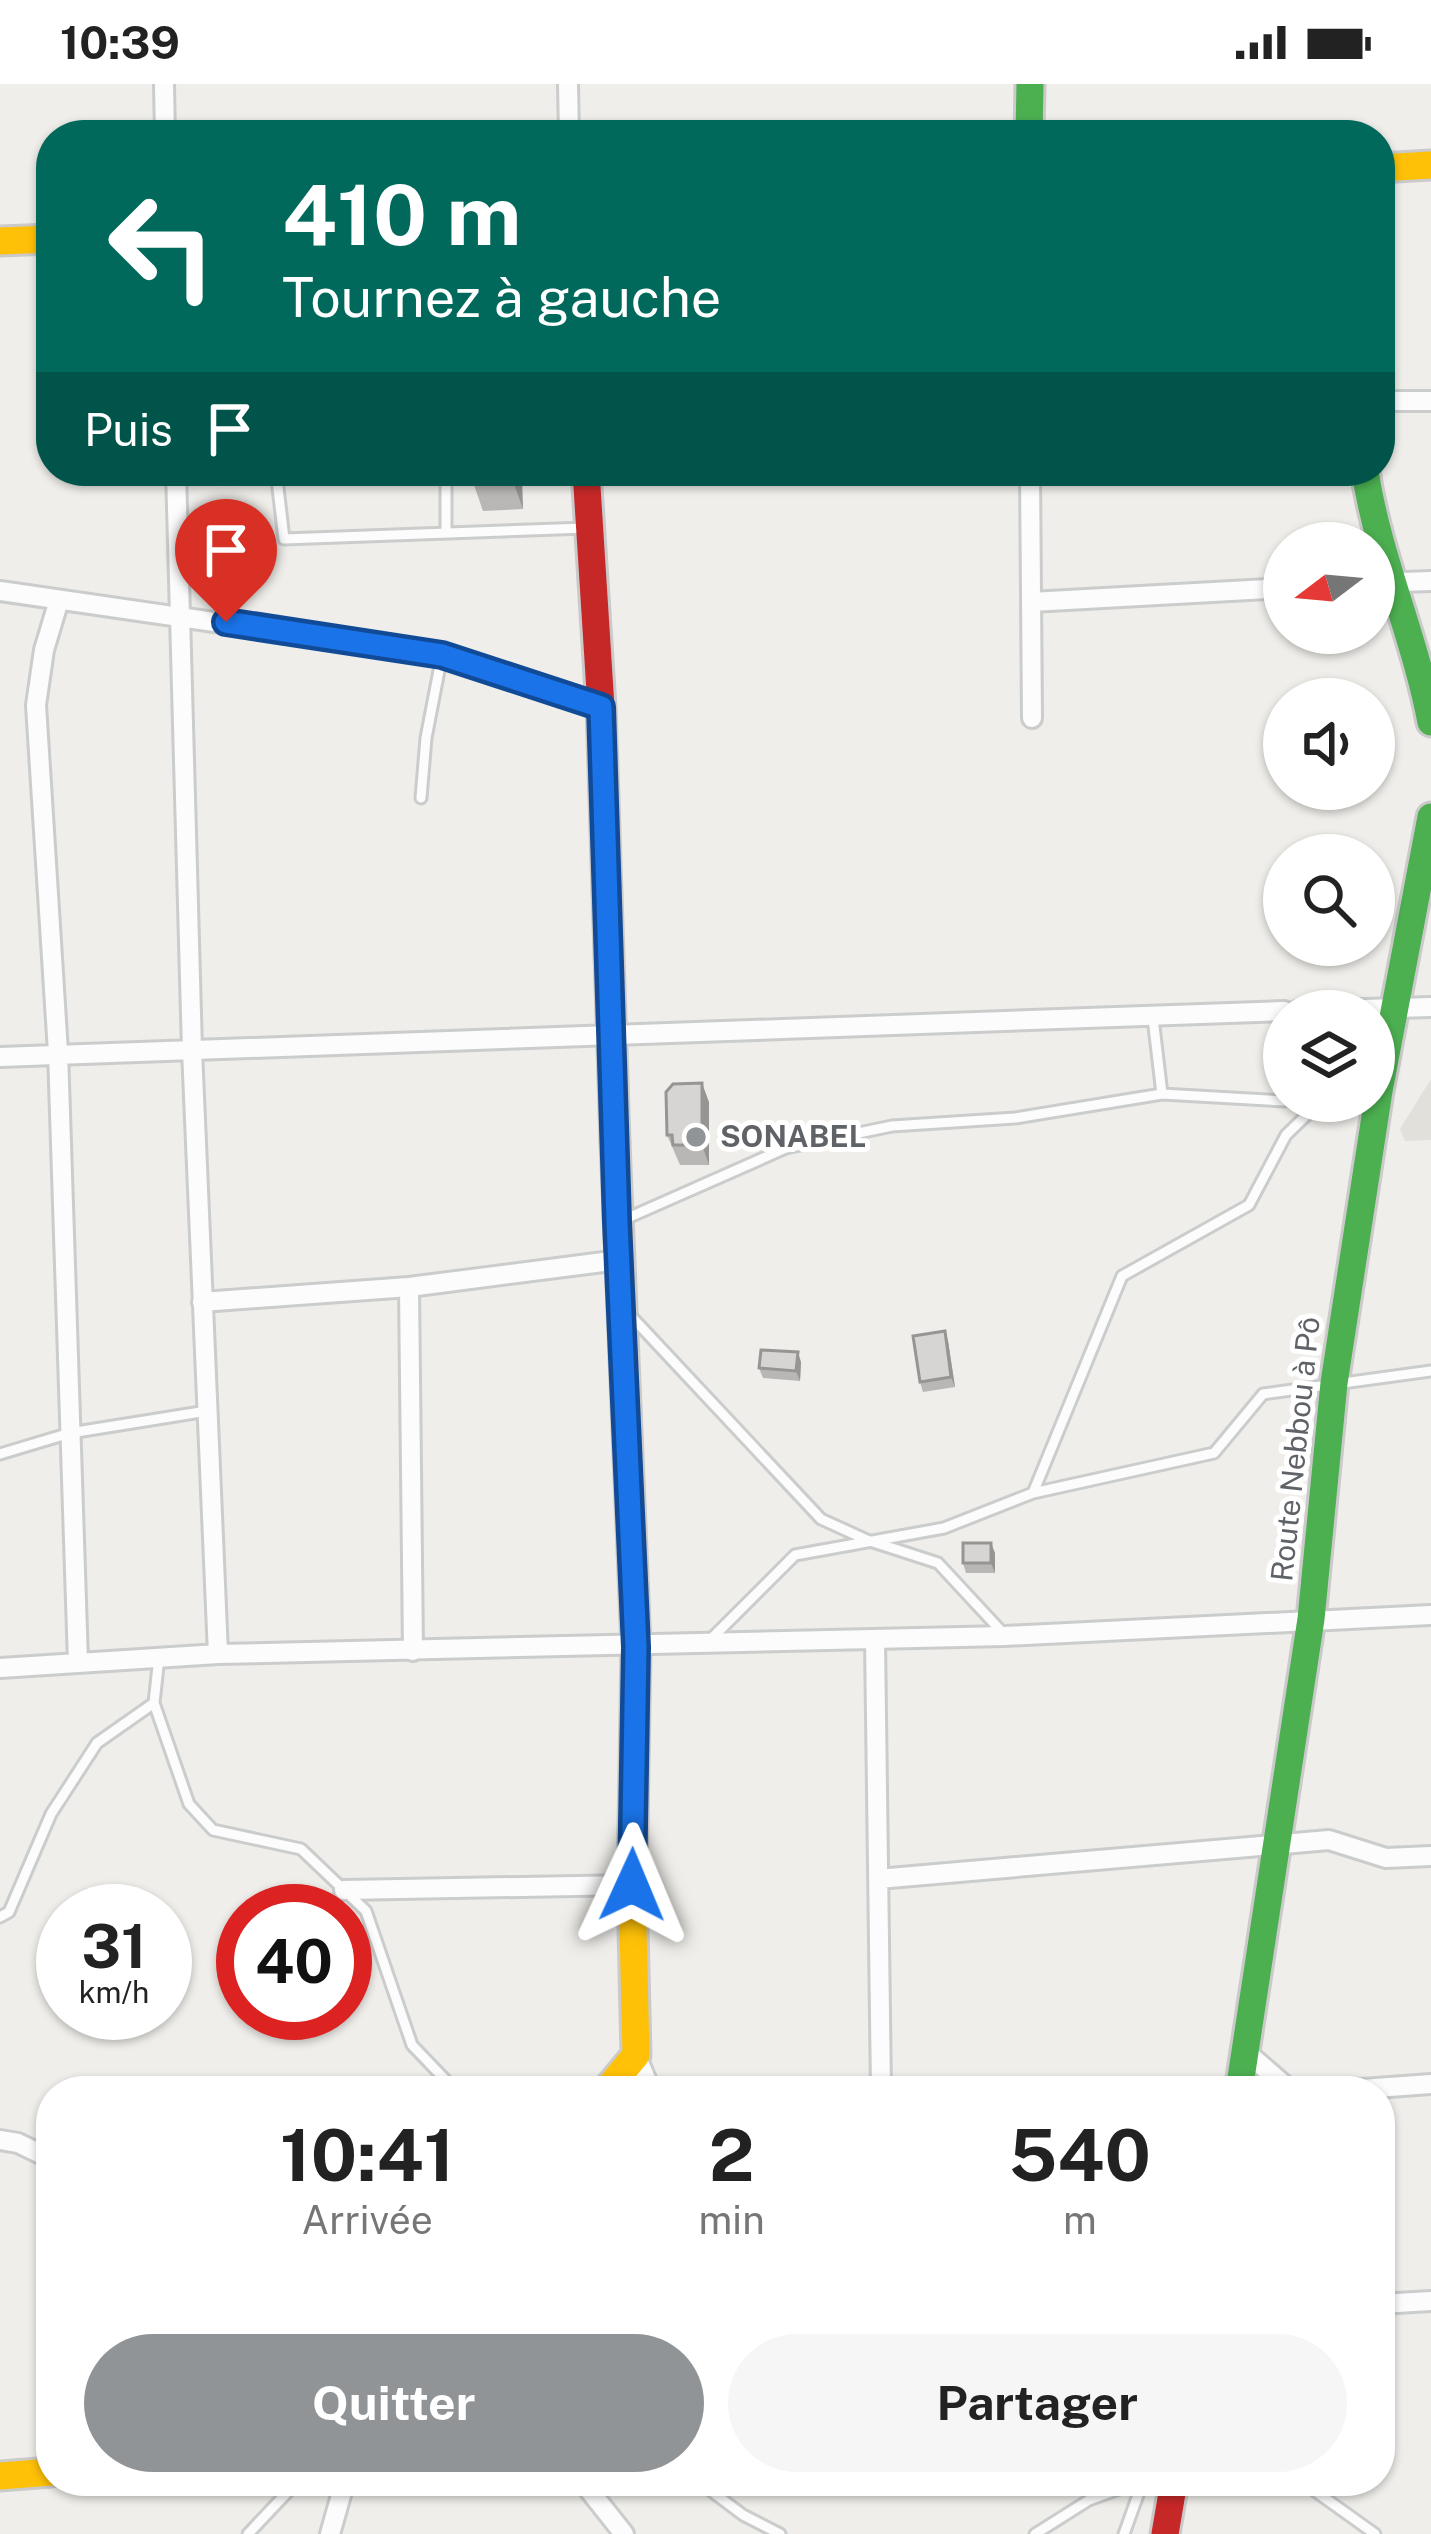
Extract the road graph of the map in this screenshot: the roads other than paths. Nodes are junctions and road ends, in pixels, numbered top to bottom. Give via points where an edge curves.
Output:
1 (164, 84) edge
2 (568, 84) edge
3 (1030, 84) edge
4 (165, 120) edge
5 (569, 120) edge
6 (1029, 120) edge
7 (1431, 164) edge
8 (1395, 167) edge
9 (36, 240) edge
10 (0, 241) edge
11 (1395, 400) edge
12 (1431, 401) edge
13 (177, 486) edge
14 (278, 486) edge
15 (446, 486) edge
16 (587, 486) edge
17 (1030, 486) edge
18 (1367, 486) edge
19 (1372, 522) edge
20 (591, 528) junction
21 (446, 533) junction
22 (1431, 580) edge
23 (1395, 582) edge
24 (1263, 589) edge
25 (0, 591) edge
26 (59, 600) junction
27 (1031, 602) junction
28 (1395, 610) edge
29 (182, 616) junction
30 (442, 655) junction
31 (601, 707) junction
32 (1032, 718) dead end
33 (1431, 722) edge
34 (421, 798) dead end
35 (1431, 817) edge
36 (1431, 1007) edge
37 (1397, 1008) junction
38 (1263, 1012) edge
39 (1152, 1015) junction
40 (1395, 1016) edge
41 (614, 1036) junction
42 (192, 1050) junction
43 (58, 1052) junction
44 (0, 1057) edge
45 (1162, 1094) junction
46 (1263, 1100) edge
47 (1301, 1122) edge
48 (1372, 1122) edge
49 (617, 1222) junction
50 (619, 1260) junction
51 (409, 1287) junction
52 (202, 1301) junction
53 (622, 1306) junction
54 (1431, 1371) edge
55 (1334, 1383) junction
56 (208, 1411) junction
57 (70, 1432) junction
58 (0, 1454) edge
59 (1033, 1493) junction
60 (867, 1540) junction
61 (1431, 1615) edge
62 (1311, 1619) junction
63 (1005, 1636) junction
64 (874, 1640) junction
65 (705, 1645) junction
66 (636, 1647) junction
67 (413, 1651) junction
68 (218, 1654) junction
69 (159, 1657) junction
70 (78, 1662) junction
71 (0, 1668) edge
72 (154, 1702) junction
73 (1274, 1848) junction
74 (1431, 1856) edge
75 (878, 1879) junction
76 (338, 1884) edge
77 (632, 1885) junction
78 (372, 1890) edge
79 (0, 1917) edge
80 (372, 1928) edge
81 (1245, 2051) junction
82 (636, 2055) junction
83 (442, 2076) edge
84 (618, 2076) edge
85 (645, 2076) edge
86 (880, 2076) edge
87 (1241, 2076) edge
88 (1274, 2076) edge
89 (1431, 2084) edge
90 (1395, 2087) edge
91 (0, 2140) edge
92 (36, 2152) edge
93 (1431, 2302) edge
94 (1395, 2303) edge
95 (0, 2476) edge
96 (36, 2476) edge
97 (284, 2496) edge
98 (341, 2496) edge
99 (594, 2496) edge
100 (717, 2496) edge
101 (1100, 2496) edge
102 (1137, 2496) edge
103 (1171, 2496) edge
104 (1322, 2496) edge
105 (248, 2534) edge
106 (330, 2534) edge
107 (624, 2534) edge
108 (780, 2534) edge
109 (1035, 2534) edge
110 (1124, 2534) edge
111 (1165, 2534) edge
112 (1375, 2534) edge

1 - 4 street
2 - 5 street
3 - 6 main road
7 - 8 main road
9 - 10 main road
11 - 12 street
13 - 29 street
14 - 21 lane via 284,539
15 - 21 lane
16 - 20 main road
17 - 27 street
18 - 19 main road
20 - 21 lane
20 - 31 main road
22 - 23 street
24 - 27 street
25 - 26 street
26 - 29 street
26 - 43 street via 37,705
27 - 32 street
28 - 33 main road via 1426,686
29 - 30 street
29 - 42 street
30 - 31 street
30 - 34 lane
31 - 41 main road
35 - 37 main road, Route Nebbou à Pô
36 - 37 street
37 - 40 main road, Route Nebbou à Pô
38 - 39 street
39 - 41 street
39 - 45 lane
41 - 42 street
41 - 49 main road
42 - 43 street
42 - 52 street
43 - 44 street
43 - 57 street
45 - 46 lane
45 - 49 lane via 1015,1118 892,1126 786,1148
47 - 59 lane via 1249,1205 1122,1276
48 - 55 main road, Route Nebbou à Pô
49 - 50 main road
50 - 51 street
50 - 53 main road
51 - 52 street
51 - 67 street
52 - 56 street
53 - 60 lane via 821,1519
53 - 66 main road
54 - 55 lane
55 - 59 lane via 1263,1394 1214,1453
55 - 62 main road, Route Nebbou à Pô
56 - 57 lane
56 - 68 street
57 - 58 lane
57 - 70 street
59 - 60 lane via 944,1528
60 - 63 lane via 938,1563
60 - 65 lane via 795,1555
61 - 62 street
62 - 63 street
62 - 73 main road, Route Nebbou à Pô
63 - 64 street
64 - 65 street
64 - 75 street
65 - 66 street
66 - 67 street
66 - 77 main road
67 - 68 street
68 - 69 street
69 - 70 street
69 - 72 lane
70 - 71 street
72 - 76 lane via 189,1804 214,1830 301,1849
72 - 79 lane via 97,1743
73 - 74 street via 1329,1840 1386,1858
73 - 75 street
73 - 81 main road, Route Nebbou à Pô
75 - 86 street
77 - 78 street
77 - 82 main road
80 - 83 lane via 412,2045
81 - 87 main road, Route Nebbou à Pô
81 - 88 street
82 - 84 main road
82 - 85 street
89 - 90 street
91 - 92 street
93 - 94 street
95 - 96 main road
97 - 105 lane
98 - 106 street
99 - 107 street
100 - 108 lane
101 - 109 lane
102 - 110 lane
103 - 111 main road
104 - 112 lane

